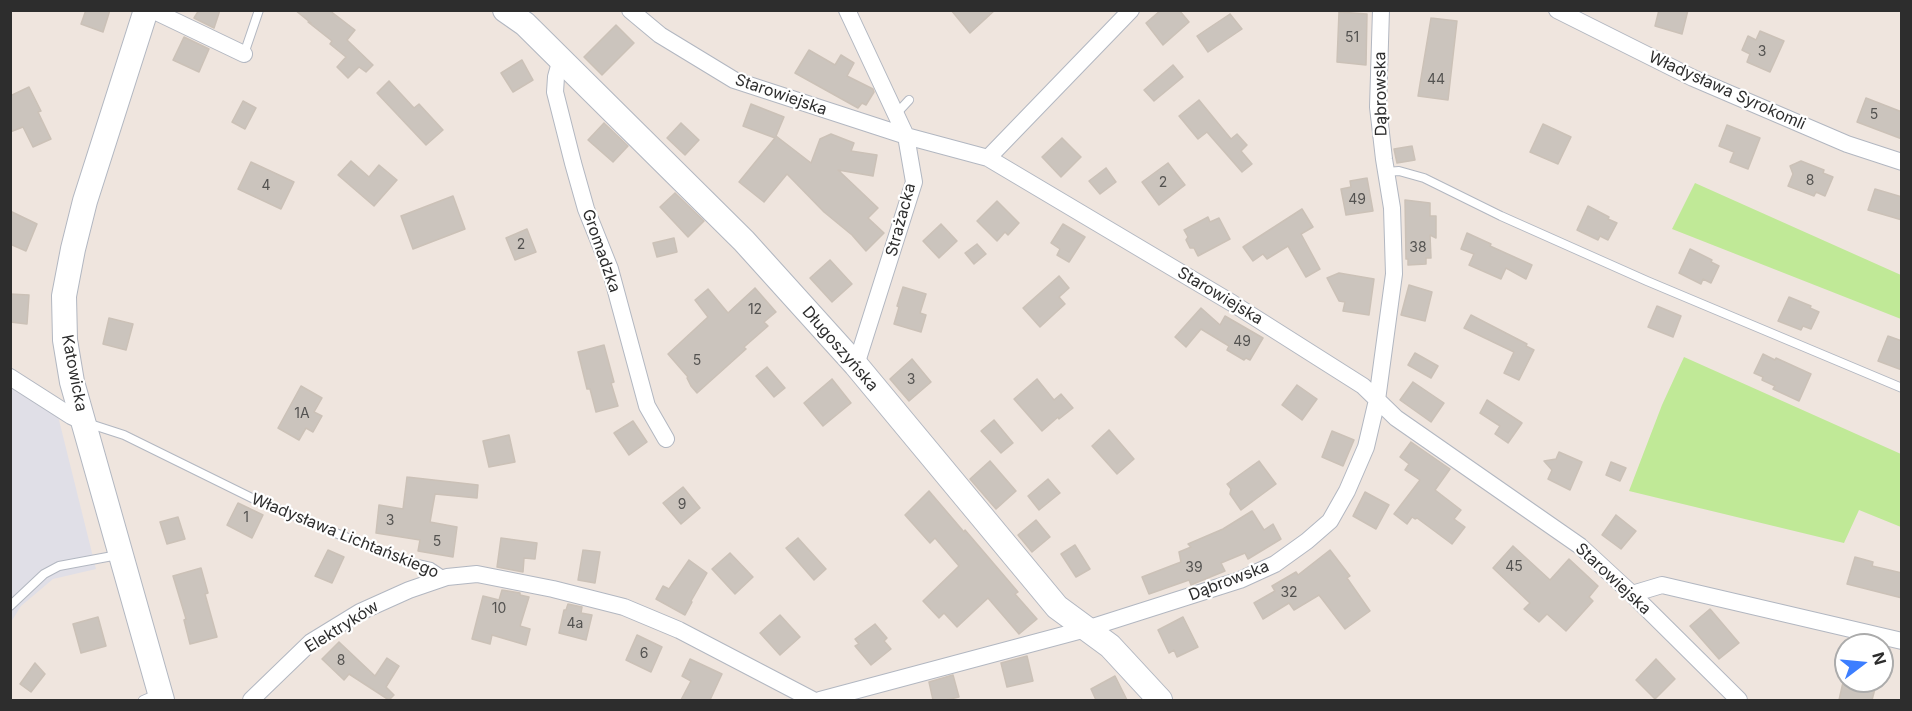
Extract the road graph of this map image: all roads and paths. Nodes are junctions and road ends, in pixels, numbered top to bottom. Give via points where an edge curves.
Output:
1 (146, 10) edge
2 (152, 10) edge
3 (259, 10) edge
4 (505, 10) edge
5 (630, 10) edge
6 (847, 10) edge
7 (1131, 10) edge
8 (1381, 10) edge
9 (1557, 10) edge
10 (244, 54) joint
11 (561, 59) junction
12 (909, 100) dead end
13 (896, 114) junction
14 (906, 136) junction
15 (988, 158) junction
16 (1902, 162) edge
17 (1386, 172) junction
18 (856, 366) junction
19 (10, 376) edge
20 (1902, 388) edge
21 (1377, 400) junction
22 (84, 422) junction
23 (666, 439) dead end
24 (121, 555) junction
25 (447, 577) junction
26 (1632, 594) junction
27 (10, 606) edge
28 (1086, 629) junction
29 (1902, 641) edge
30 (155, 698) edge
31 (251, 700) edge
32 (813, 700) edge
33 (820, 700) edge
34 (1160, 700) edge
35 (1739, 700) edge

1 - 22 street, Katowicka via 85,201 64,296 65,340
2 - 10 street
3 - 10 lane
4 - 11 street, Długoszyńska
5 - 14 street, Starowiejska via 660,35 734,80
6 - 13 street, Strażacka
7 - 15 street
8 - 17 street, Dąbrowska via 1378,107
9 - 16 street, Władysława Syrokomli via 1693,78 1847,144
11 - 18 street, Długoszyńska via 744,241
11 - 23 street, Gromadzka via 555,92 573,163 610,269 647,406
12 - 13 lane
13 - 14 street, Strażacka
14 - 15 street, Starowiejska
14 - 18 street, Strażacka via 914,182
15 - 21 street, Starowiejska via 1232,303 1363,386
17 - 20 lane via 1425,178 1647,281
17 - 21 street, Dąbrowska via 1392,208 1394,274
18 - 28 street, Długoszyńska via 1058,607
19 - 22 street
21 - 26 street, Starowiejska via 1396,418 1580,546
21 - 28 street, Dąbrowska via 1366,447 1347,491 1329,521 1307,541 1275,564 1240,580
22 - 24 street, Katowicka
22 - 25 lane, Władysława Lichtańskiego via 124,435 260,502 404,561 431,567
24 - 27 lane via 59,566 44,574
24 - 30 street, Katowicka
25 - 31 street, Elektryków via 360,612 311,642
25 - 32 street, Władysława Lichtańskiego via 477,574 624,607 679,630
26 - 29 street via 1662,585
26 - 35 street, Starowiejska
28 - 33 street, Dąbrowska
28 - 34 street, Długoszyńska via 1110,646

